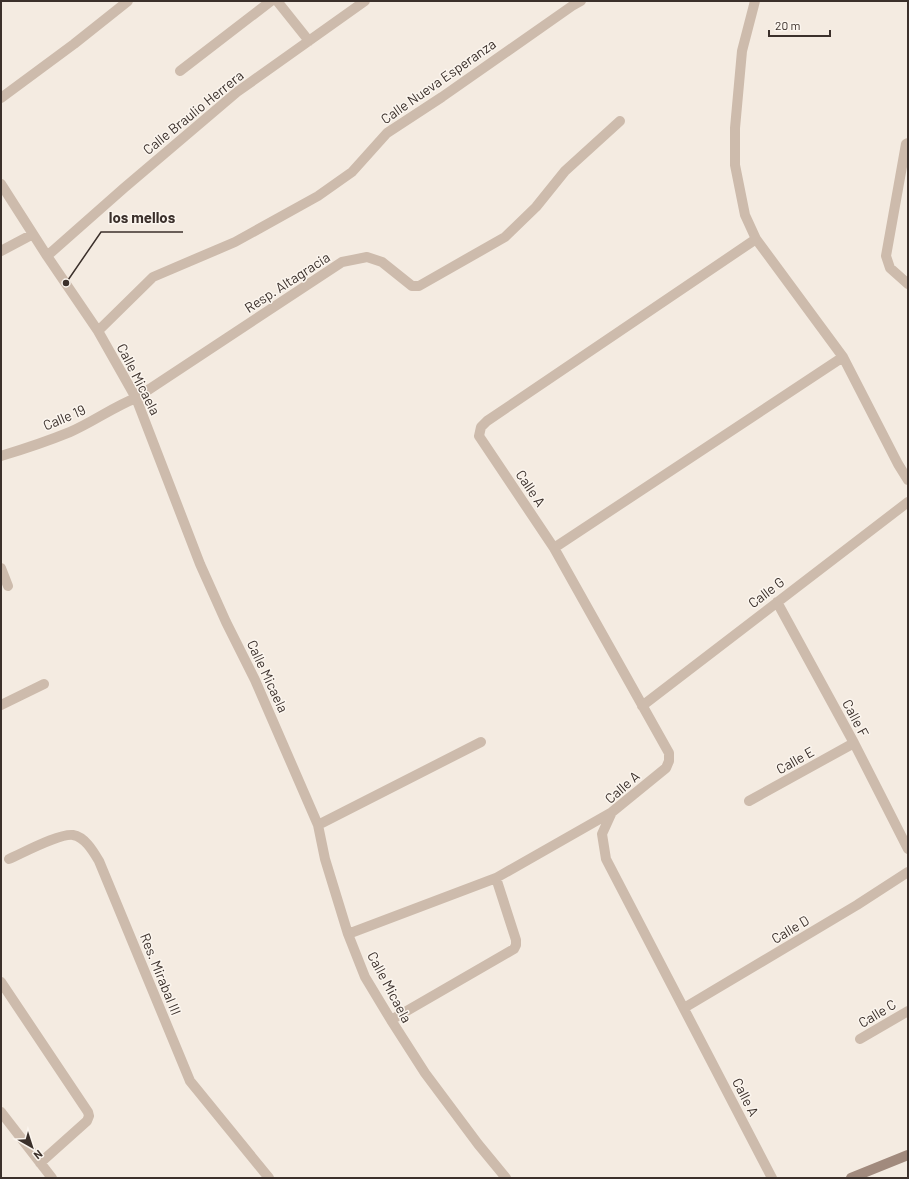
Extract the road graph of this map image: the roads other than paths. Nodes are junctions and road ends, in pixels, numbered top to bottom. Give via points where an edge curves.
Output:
1 (128, 1) edge
2 (271, 1) edge
3 (277, 1) edge
4 (365, 1) edge
5 (581, 1) edge
6 (755, 1) edge
7 (309, 41) junction
8 (180, 71) dead end
9 (1, 98) edge
10 (620, 120) dead end
11 (908, 143) edge
12 (1, 184) edge
13 (33, 234) junction
14 (756, 239) junction
15 (1, 250) edge
16 (47, 256) junction
17 (908, 284) edge
18 (98, 331) junction
19 (843, 357) junction
20 (136, 398) junction
21 (1, 456) edge
22 (908, 480) edge
23 (908, 502) edge
24 (554, 548) junction
25 (1, 568) edge
26 (8, 586) dead end
27 (777, 602) junction
28 (44, 684) dead end
29 (1, 705) edge
30 (642, 706) junction
31 (481, 742) dead end
32 (854, 743) junction
33 (750, 801) dead end
34 (612, 812) junction
35 (318, 825) junction
36 (908, 849) edge
37 (9, 859) dead end
38 (908, 872) edge
39 (496, 878) junction
40 (348, 934) junction
41 (1, 982) edge
42 (684, 1008) junction
43 (908, 1011) edge
44 (391, 1020) junction
45 (860, 1039) dead end
46 (1, 1112) edge
47 (908, 1155) edge
48 (40, 1163) junction
49 (52, 1178) edge
50 (269, 1178) edge
51 (506, 1178) edge
52 (772, 1178) edge
53 (851, 1178) edge

1 - 9 street
2 - 8 street
3 - 7 street
4 - 7 street, Calle Braulio Herrera
5 - 18 street, Calle Nueva Esperanza via 387,133 352,172 318,196 235,242 153,277
6 - 14 street via 742,51 735,165 745,215
7 - 16 street, Calle Braulio Herrera via 237,92
10 - 20 street, Resp. Altagracia via 565,170 536,207 505,237 419,286 412,286 382,262 367,257 342,262
11 - 17 street via 886,256 890,268
12 - 13 street, Calle Micaela
13 - 15 street
13 - 16 street, Calle Micaela
14 - 19 street
14 - 24 street, Calle A via 481,427 479,436
16 - 18 street, Calle Micaela
18 - 20 street, Calle Micaela
19 - 22 street
19 - 24 street
20 - 21 street, Calle 19 via 70,432
20 - 35 street, Calle Micaela via 200,564 255,680
23 - 27 street, Calle G
24 - 30 street, Calle A
25 - 26 street
27 - 30 street, Calle G
27 - 32 street, Calle F
28 - 29 street
30 - 34 street, Calle A via 669,753 669,761 666,768
31 - 35 street
32 - 33 street, Calle E
32 - 36 street, Calle F
34 - 39 street
34 - 42 street, Calle A via 602,834 606,859
35 - 40 street, Calle Micaela via 325,859
37 - 50 street, Res. Mirabal III via 62,836 74,835 83,839 99,861 190,1081
38 - 42 street, Calle D
39 - 40 street
39 - 44 street via 516,940 514,949
40 - 44 street, Calle Micaela via 365,977
41 - 48 street via 89,1116 87,1121
42 - 52 street, Calle A
43 - 45 street, Calle C
44 - 51 street, Calle Micaela via 425,1073
46 - 48 street
47 - 53 street
48 - 49 street

